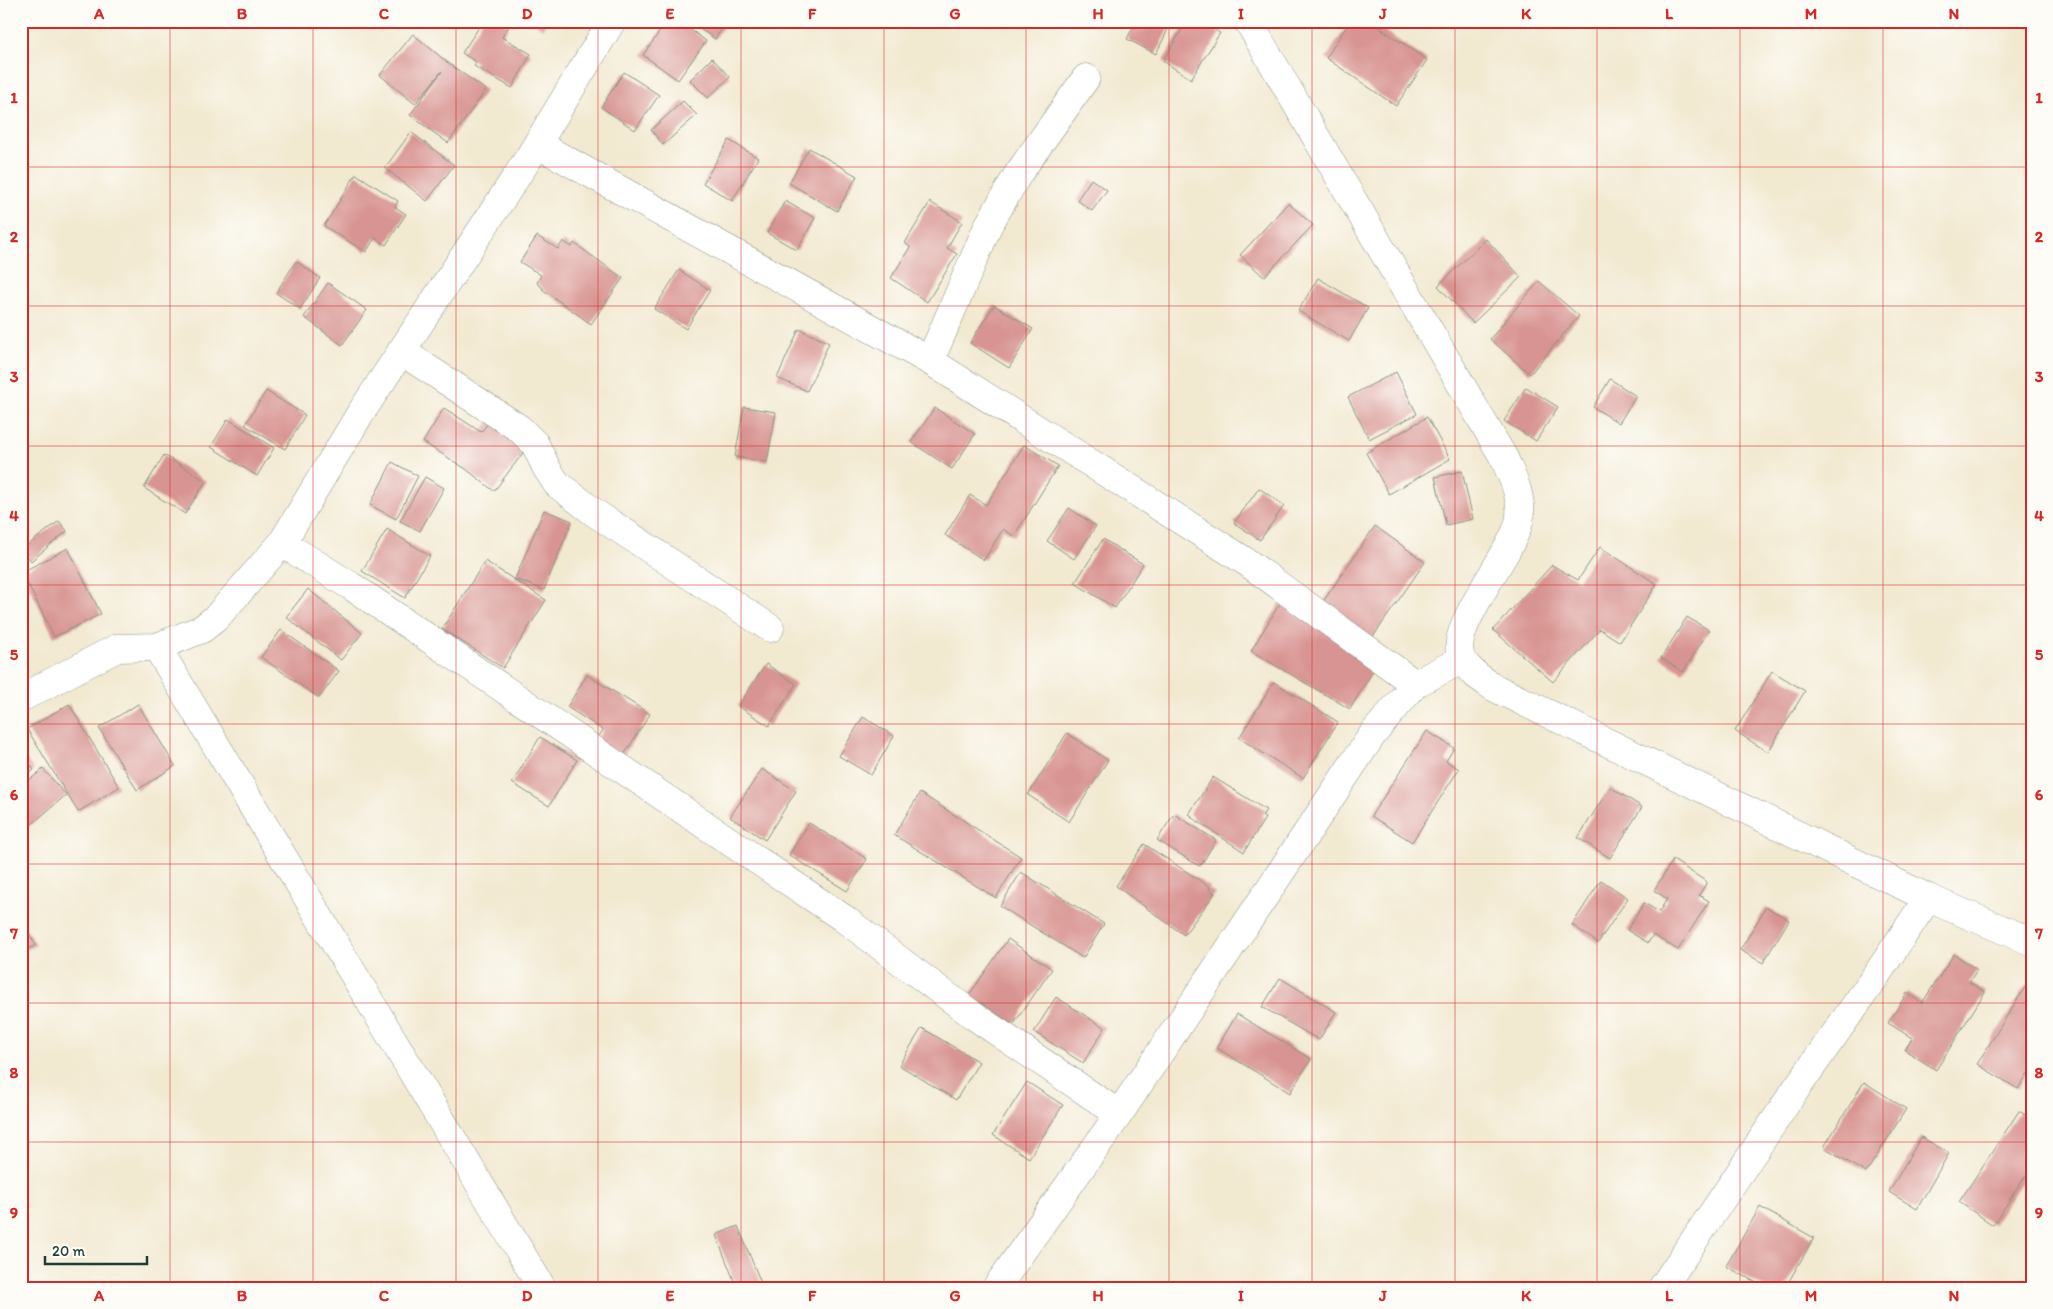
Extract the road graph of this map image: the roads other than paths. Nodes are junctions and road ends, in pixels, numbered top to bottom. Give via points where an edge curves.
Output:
1 (612, 21) edge
2 (1248, 21) edge
3 (1086, 78) dead end
4 (537, 144) junction
5 (401, 351) junction
6 (930, 362) junction
7 (282, 543) junction
8 (770, 628) dead end
9 (157, 647) junction
10 (1461, 660) junction
11 (1415, 684) junction
12 (21, 698) edge
13 (1928, 898) junction
14 (2032, 942) edge
15 (1119, 1114) junction
16 (542, 1288) edge
17 (996, 1288) edge
18 (1662, 1288) edge

1 - 4 street
2 - 10 street via 1504,458 1519,495 1520,518 1508,548 1473,604 1460,642
3 - 6 street via 1018,174 988,226
4 - 5 street
4 - 6 street
5 - 7 street
5 - 8 street via 520,428 535,444 557,484 594,513
6 - 11 street via 1248,563
7 - 9 street via 216,618 202,629
7 - 15 street via 360,592 843,918 974,1016
9 - 12 street via 117,648
9 - 16 street
10 - 11 street
10 - 13 street via 1495,688
11 - 15 street via 1373,734
13 - 14 street
13 - 18 street
15 - 17 street

